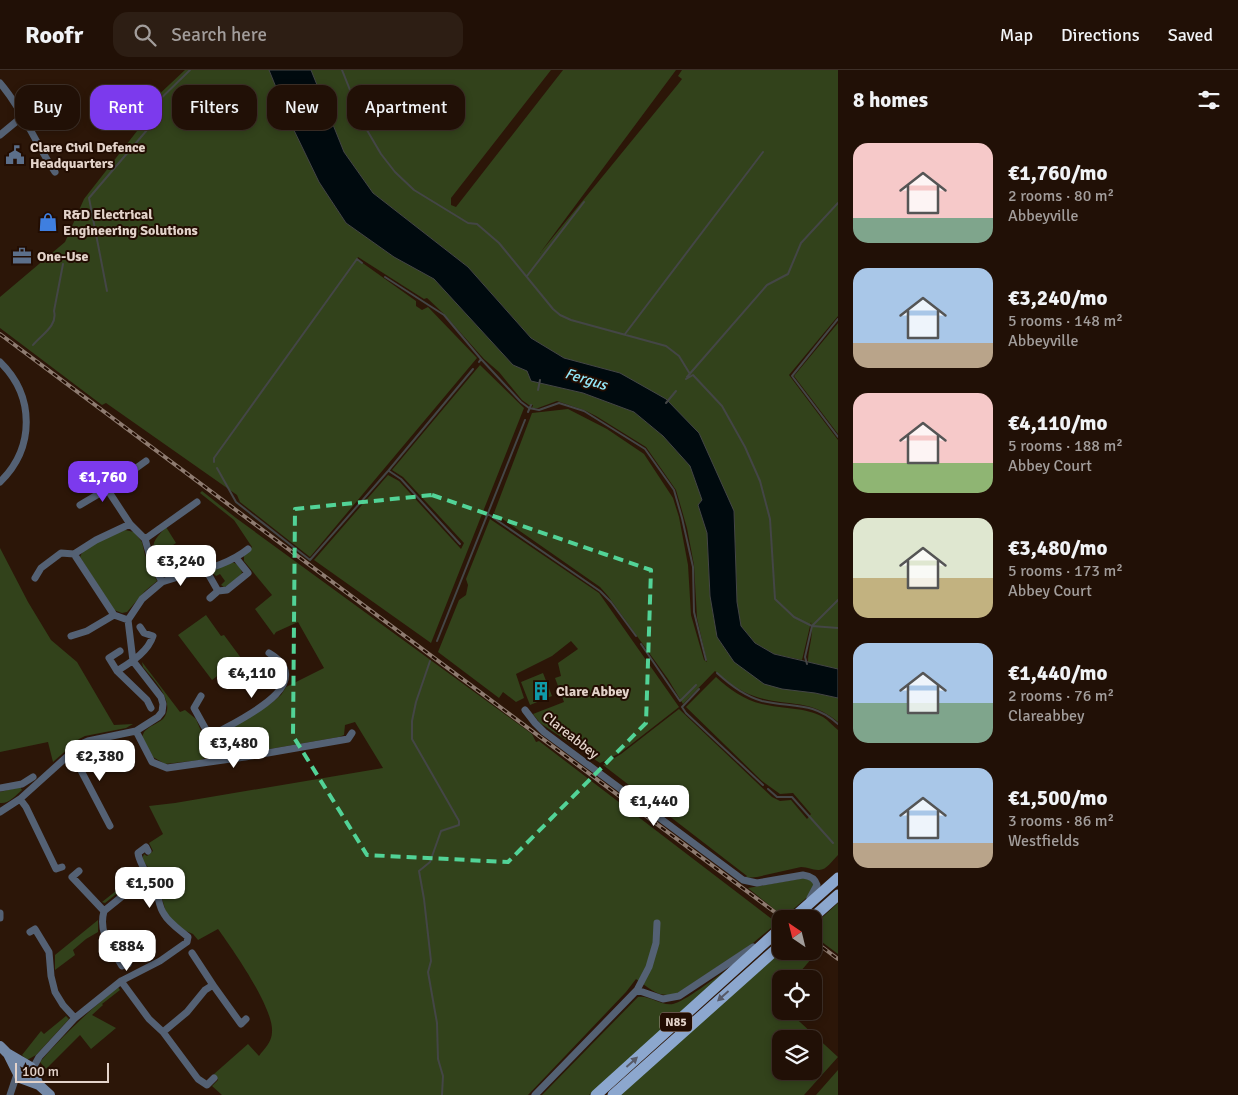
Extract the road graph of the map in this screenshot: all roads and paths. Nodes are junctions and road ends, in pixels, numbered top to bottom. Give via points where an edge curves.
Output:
1 (0, 83) edge
2 (15, 102) edge
3 (15, 123) edge
4 (31, 130) edge
5 (0, 135) edge
6 (55, 172) dead end
7 (0, 362) edge
8 (146, 461) dead end
9 (92, 470) dead end
10 (0, 482) edge
11 (107, 489) junction
12 (197, 502) dead end
13 (80, 505) dead end
14 (130, 524) junction
15 (145, 538) junction
16 (248, 549) dead end
17 (74, 554) junction
18 (236, 558) junction
19 (206, 570) junction
20 (35, 578) dead end
21 (162, 582) junction
22 (218, 591) junction
23 (210, 598) dead end
24 (114, 615) junction
25 (128, 620) junction
26 (140, 627) dead end
27 (71, 636) dead end
28 (120, 651) dead end
29 (269, 653) dead end
30 (133, 661) junction
31 (117, 671) junction
32 (201, 696) dead end
33 (151, 708) dead end
34 (525, 710) dead end
35 (136, 731) junction
36 (352, 733) dead end
37 (209, 735) junction
38 (243, 746) dead end
39 (69, 755) junction
40 (245, 757) junction
41 (214, 761) junction
42 (33, 777) dead end
43 (0, 788) edge
44 (20, 799) junction
45 (0, 812) edge
46 (110, 826) dead end
47 (148, 851) dead end
48 (62, 867) dead end
49 (78, 871) dead end
50 (838, 878) edge
51 (148, 882) junction
52 (816, 895) junction
53 (834, 898) edge
54 (797, 910) edge
55 (801, 910) edge
56 (821, 910) edge
57 (104, 911) junction
58 (0, 913) edge
59 (0, 918) edge
60 (657, 923) dead end
61 (772, 931) edge
62 (30, 932) dead end
63 (772, 935) edge
64 (754, 948) junction
65 (192, 952) dead end
66 (772, 953) edge
67 (128, 964) dead end
68 (121, 981) junction
69 (213, 985) junction
70 (637, 990) junction
71 (75, 1018) junction
72 (246, 1019) dead end
73 (163, 1032) junction
74 (4, 1050) edge
75 (24, 1072) junction
76 (214, 1078) dead end
77 (11, 1092) edge
78 (50, 1095) edge
79 (535, 1095) edge
80 (596, 1095) edge
81 (613, 1095) edge

1 - 2 street
3 - 5 street
4 - 6 street
7 - 10 street via 18,386 27,430 16,464
8 - 11 street
9 - 11 street
11 - 13 street
11 - 14 street
12 - 15 street
14 - 15 street
14 - 17 street
15 - 21 street
16 - 18 street
17 - 20 street via 62,553 41,568
17 - 24 street
18 - 19 street
18 - 22 street via 248,573 228,590
19 - 21 street
19 - 22 street
21 - 25 street via 142,599
22 - 23 street
24 - 25 street
24 - 27 street via 86,632
25 - 30 street
26 - 30 street via 144,633 153,636 151,644
28 - 31 street via 109,658
29 - 37 street via 284,666 287,675 284,686 265,704
30 - 31 street
30 - 35 street via 163,704 158,717
31 - 33 street
32 - 37 street via 194,708
34 - 52 street, Clareabbey via 544,732 743,880 757,883 810,876 816,881
35 - 39 street via 88,741
35 - 41 street via 152,762 159,766 167,768
36 - 40 street via 348,739
37 - 41 street
38 - 40 street
39 - 44 street
39 - 46 street via 76,761
40 - 41 street
42 - 43 street via 22,784
44 - 45 street
44 - 48 street via 56,869
47 - 51 street via 146,847 138,853
49 - 57 street via 72,877
50 - 52 main road
51 - 57 street via 135,886
51 - 68 street via 157,891 164,915 188,937 188,942
52 - 54 street
52 - 55 main road
53 - 56 main road
57 - 67 street via 101,922 106,938 122,966
58 - 59 street
60 - 70 street via 656,943 649,967
61 - 64 street
62 - 71 street via 35,929 49,952 55,992
63 - 64 main road, N85
64 - 70 street via 679,996 663,999
80 -> 64 main road, N85
65 - 69 street
66 -> 81 main road, N85
68 - 71 street
68 - 73 street via 148,1019
69 - 72 street via 241,1024
69 - 73 street
70 - 79 street
71 - 75 street
73 - 76 street via 198,1079 207,1085
74 - 75 main road
75 - 77 street
75 - 78 main road

